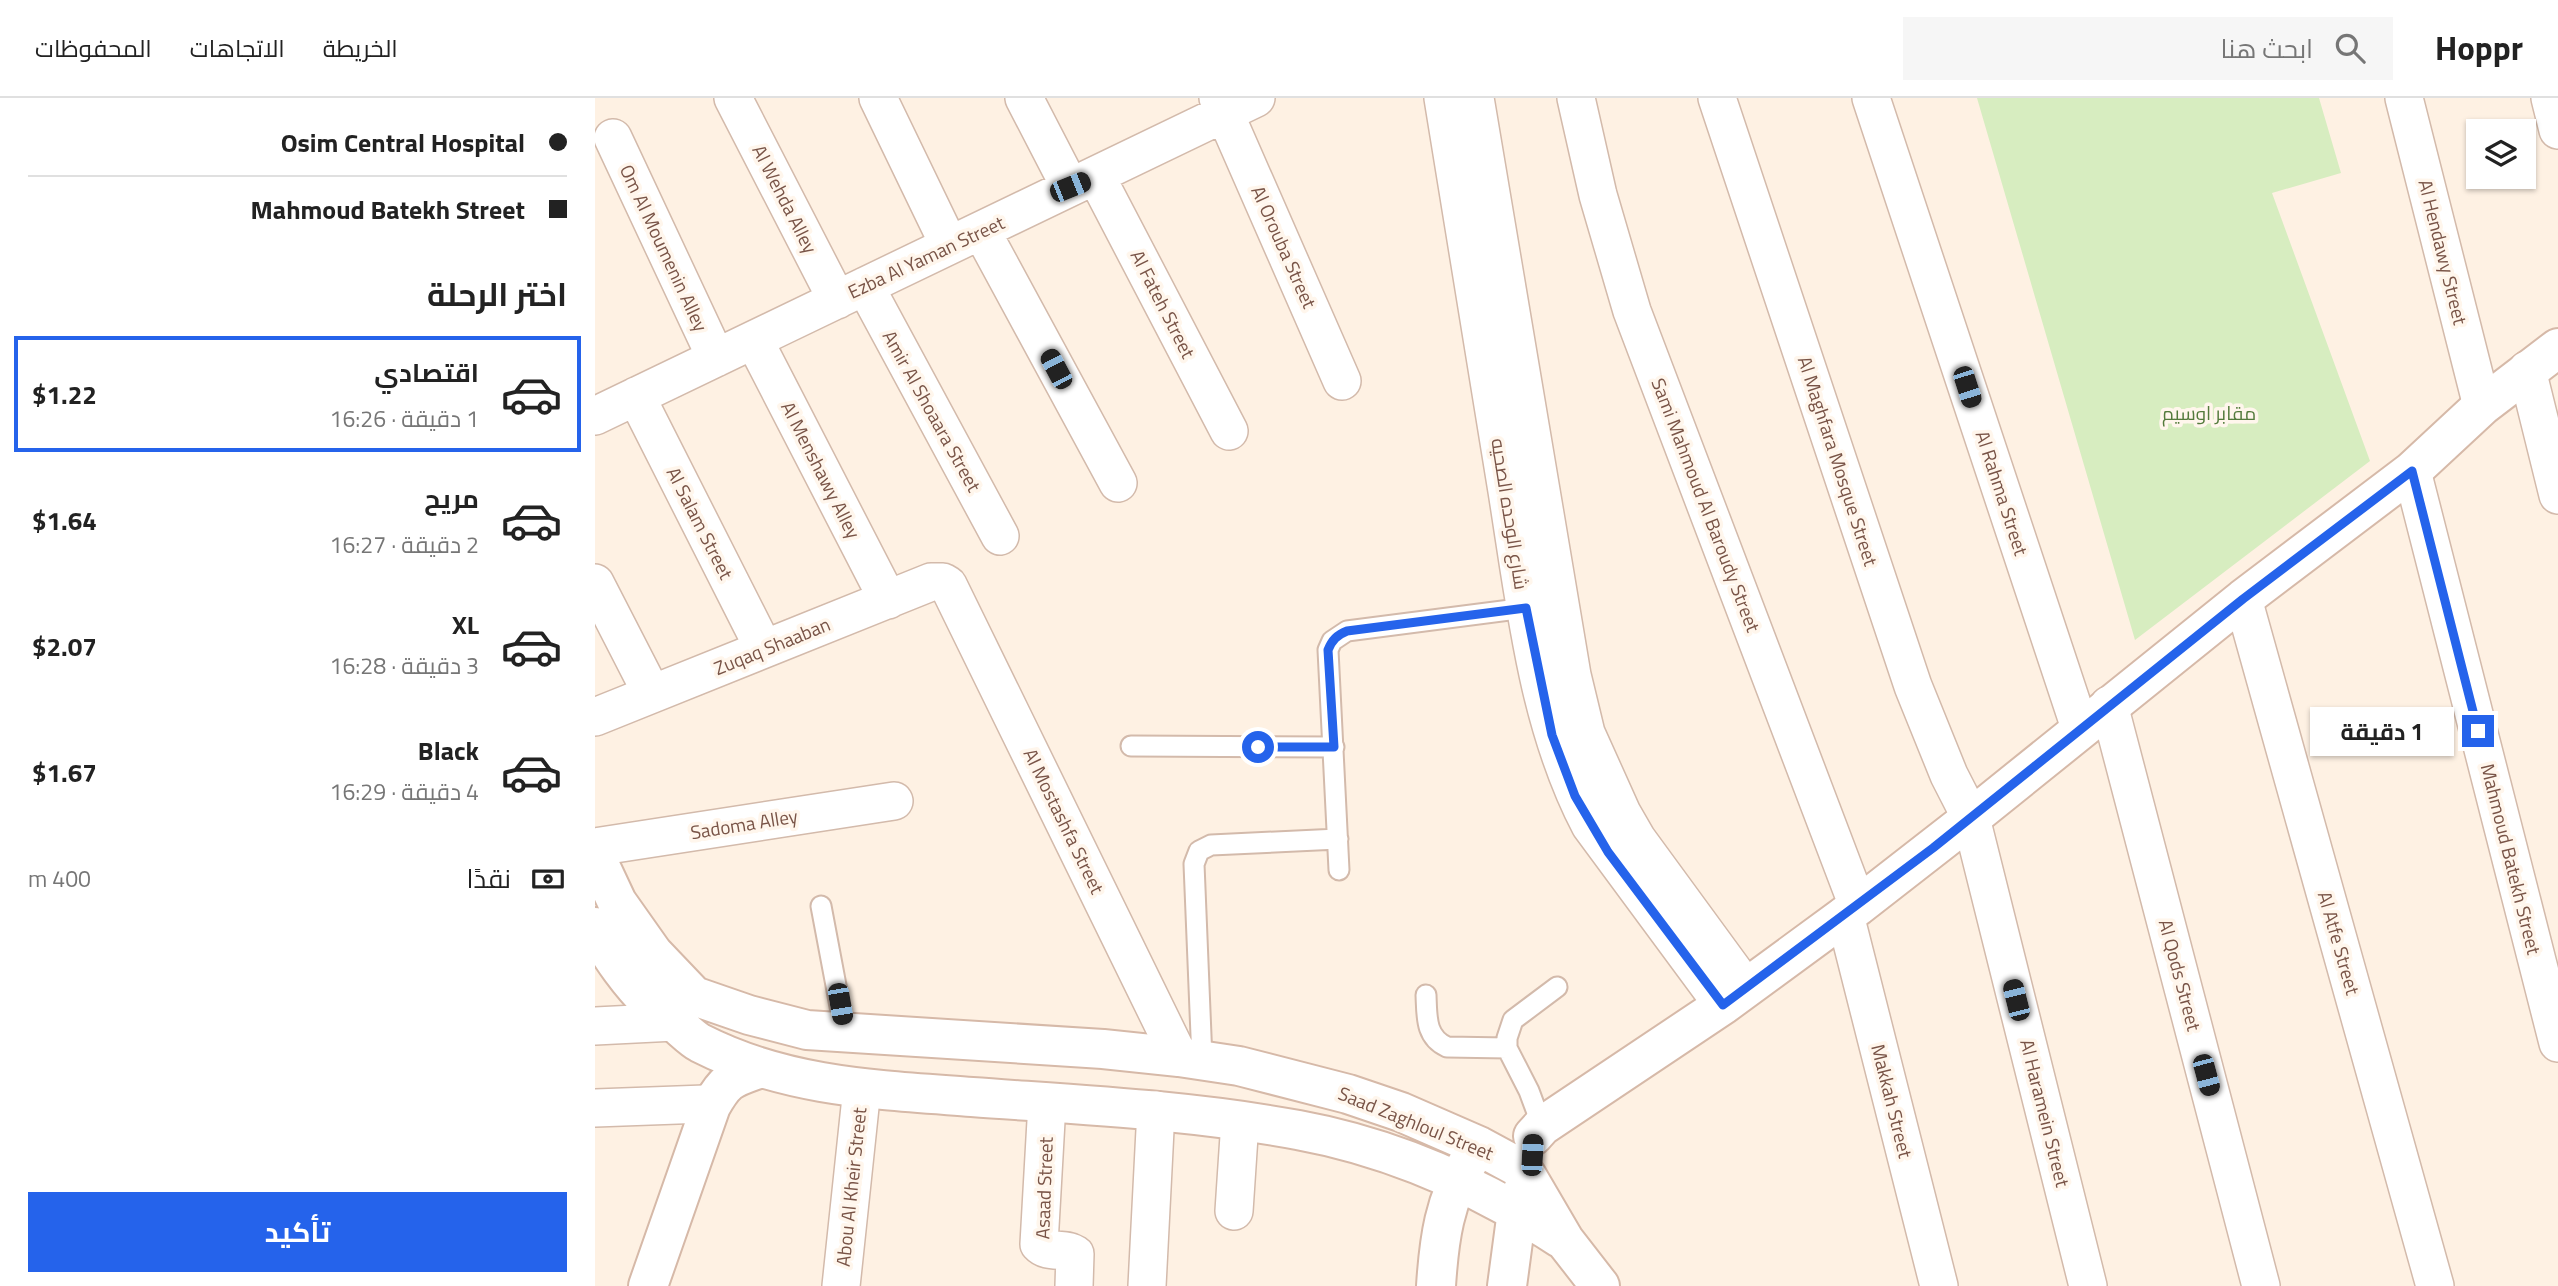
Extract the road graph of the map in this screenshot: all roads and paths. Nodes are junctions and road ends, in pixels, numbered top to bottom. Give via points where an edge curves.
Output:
1 (733, 98) edge
2 (878, 98) edge
3 (1024, 98) edge
4 (1443, 98) edge
5 (1475, 98) edge
6 (1576, 98) edge
7 (1717, 98) edge
8 (1871, 98) edge
9 (2404, 98) edge
10 (2550, 98) edge
11 (1233, 103) edge
12 (2558, 131) edge
13 (613, 138) dead end
14 (1083, 182) junction
15 (966, 239) junction
16 (851, 293) junction
17 (754, 340) junction
18 (2558, 348) edge
19 (716, 358) junction
20 (2526, 370) junction
21 (1342, 381) dead end
22 (636, 396) junction
23 (2482, 406) junction
24 (596, 412) edge
25 (1229, 432) dead end
26 (2412, 471) junction
27 (1118, 483) dead end
28 (2558, 495) edge
29 (1000, 536) dead end
30 (595, 583) edge
31 (948, 585) joint
32 (2243, 599) junction
33 (888, 600) junction
34 (1526, 608) junction
35 (764, 649) junction
36 (652, 694) junction
37 (595, 717) edge
38 (2095, 717) junction
39 (1131, 746) dead end
40 (1334, 747) junction
41 (894, 802) dead end
42 (1971, 818) junction
43 (1338, 839) junction
44 (595, 847) edge
45 (595, 855) edge
46 (1339, 870) dead end
47 (821, 906) dead end
48 (1851, 911) junction
49 (597, 936) edge
50 (1557, 987) dead end
51 (1426, 995) dead end
52 (1734, 997) junction
53 (689, 1020) junction
54 (595, 1026) edge
55 (845, 1033) junction
56 (2558, 1043) edge
57 (1507, 1048) junction
58 (1191, 1058) junction
59 (761, 1068) junction
60 (862, 1088) junction
61 (1047, 1103) junction
62 (595, 1108) edge
63 (1156, 1110) junction
64 (1405, 1114) junction
65 (703, 1119) junction
66 (1240, 1121) junction
67 (1538, 1131) junction
68 (1479, 1146) junction
69 (1389, 1156) junction
70 (1456, 1181) junction
71 (1522, 1194) junction
72 (1234, 1211) dead end
73 (648, 1286) edge
74 (841, 1286) edge
75 (1074, 1286) edge
76 (1147, 1286) edge
77 (1436, 1286) edge
78 (1507, 1286) edge
79 (1600, 1286) edge
80 (1939, 1286) edge
81 (2088, 1286) edge
82 (2261, 1286) edge
83 (2435, 1286) edge

1 - 16 street, Al Wehda Alley
2 - 15 street
3 - 14 street, Al Fateh Street
4 - 34 street, شارع الوحده الصحيه
5 - 52 street, شارع الوحده الصحيه via 1572,675 1586,733 1637,839
6 - 48 street, Sami Mahmoud Al Baroudy Street via 1632,312
7 - 42 street, Al Maghfara Mosque Street via 1913,686
8 - 38 street, Al Rahma Street
9 - 23 street, Al Hendawy Street
10 - 12 street
11 - 14 street, Ezba Al Yaman Street
11 - 21 street, Al Orouba Street
13 - 19 street, Om Al Moumenin Alley
14 - 15 street, Ezba Al Yaman Street
14 - 25 street, Al Fateh Street
15 - 16 street, Ezba Al Yaman Street
15 - 27 street
16 - 17 street, Ezba Al Yaman Street
16 - 29 street, Amir Al Shoaara Street
17 - 19 street, Ezba Al Yaman Street
17 - 33 street, Al Menshawy Alley
18 - 20 street
19 - 22 street, Ezba Al Yaman Street
20 - 23 street
20 - 28 street
22 - 24 street, Ezba Al Yaman Street
22 - 35 street, Al Salam Street
23 - 26 street
26 - 32 street
26 - 56 street, Mahmoud Batekh Street
30 - 36 street
31 - 33 street, Zuqaq Shaaban via 931,582
31 - 58 street, Al Mostashfa Street
32 - 38 street
32 - 83 street, Al Atfe Street
33 - 35 street, Zuqaq Shaaban
34 - 40 lane via 1338,635 1328,650
34 - 52 street, شارع الوحده الصحيه via 1552,735 1575,796 1608,852
35 - 36 street, Zuqaq Shaaban
36 - 37 street, Zuqaq Shaaban
38 - 42 street
38 - 82 street, Al Qods Street
39 - 40 lane
40 - 43 lane
41 - 44 street, Sadoma Alley
42 - 48 street
42 - 81 street, Al Haramein Street
43 - 46 lane
43 - 58 lane via 1211,845 1199,850 1194,864
45 - 53 street via 617,902 653,953
47 - 55 lane
48 - 52 street
48 - 80 street, Makkah Street
49 - 53 street via 655,1008
50 - 57 lane via 1513,1020
51 - 57 lane via 1428,1025 1437,1043
52 - 67 street
53 - 54 street
53 - 55 street, Saad Zaghloul Street via 749,1015 807,1030
53 - 59 street, Saad Zaghloul Street
53 - 65 street via 705,1063
55 - 58 street, Saad Zaghloul Street
57 - 67 lane via 1529,1091
58 - 64 street, Saad Zaghloul Street via 1294,1079
59 - 60 street, Saad Zaghloul Street via 800,1080
59 - 65 street via 723,1086
60 - 61 street, Saad Zaghloul Street
60 - 74 street, Abou Al Kheir Street
61 - 63 street, Saad Zaghloul Street
61 - 75 street, Asaad Street via 1039,1244 1075,1254
62 - 65 street
63 - 66 street, Saad Zaghloul Street
63 - 76 street
64 - 68 street, Saad Zaghloul Street
64 - 69 street via 1412,1139 1402,1151
65 - 73 street
66 - 69 street, Saad Zaghloul Street via 1300,1130
66 - 72 street
67 - 68 street
67 - 71 street
68 - 70 street
68 - 71 street, Saad Zaghloul Street via 1499,1155
69 - 70 street, Saad Zaghloul Street
70 - 71 street, Saad Zaghloul Street
70 - 77 street via 1439,1244
71 - 78 street
71 - 79 street, Saad Zaghloul Street

